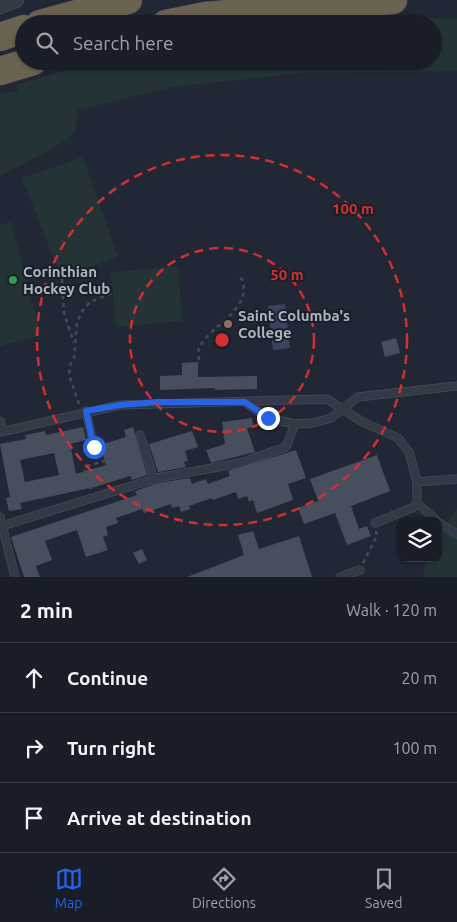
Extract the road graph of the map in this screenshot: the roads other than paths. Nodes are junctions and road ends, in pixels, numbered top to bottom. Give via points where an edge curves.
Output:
1 (16, 0) edge
2 (128, 0) edge
3 (393, 0) edge
4 (0, 6) edge
5 (73, 15) edge
6 (217, 15) edge
7 (15, 32) edge
8 (0, 38) edge
9 (15, 66) edge
10 (0, 71) edge
11 (457, 386) edge
12 (245, 402) junction
13 (343, 409) junction
14 (84, 412) junction
15 (0, 421) edge
16 (295, 424) junction
17 (1, 431) edge
18 (140, 436) dead end
19 (94, 447) dead end
20 (154, 479) junction
21 (457, 479) edge
22 (417, 482) junction
23 (417, 503) junction
24 (433, 517) edge
25 (1, 522) edge
26 (375, 522) dead end
27 (442, 524) edge
28 (457, 534) edge
29 (360, 570) dead end
30 (15, 577) edge
31 (340, 577) edge

1 - 4 street
2 - 5 highway
3 - 6 highway
7 - 8 highway
9 - 10 highway
11 - 13 lane via 358,397
12 - 13 lane via 327,399
12 - 14 lane via 158,402
12 - 16 lane via 268,418
13 - 16 lane via 331,418
13 - 22 lane via 405,444 413,460
14 - 17 lane
14 - 19 lane
15 - 17 lane
16 - 20 lane via 286,447 240,463
18 - 20 lane
20 - 25 lane
21 - 22 lane
22 - 23 lane
23 - 24 lane
23 - 26 lane via 409,511
25 - 30 lane
27 - 28 lane
29 - 31 lane

